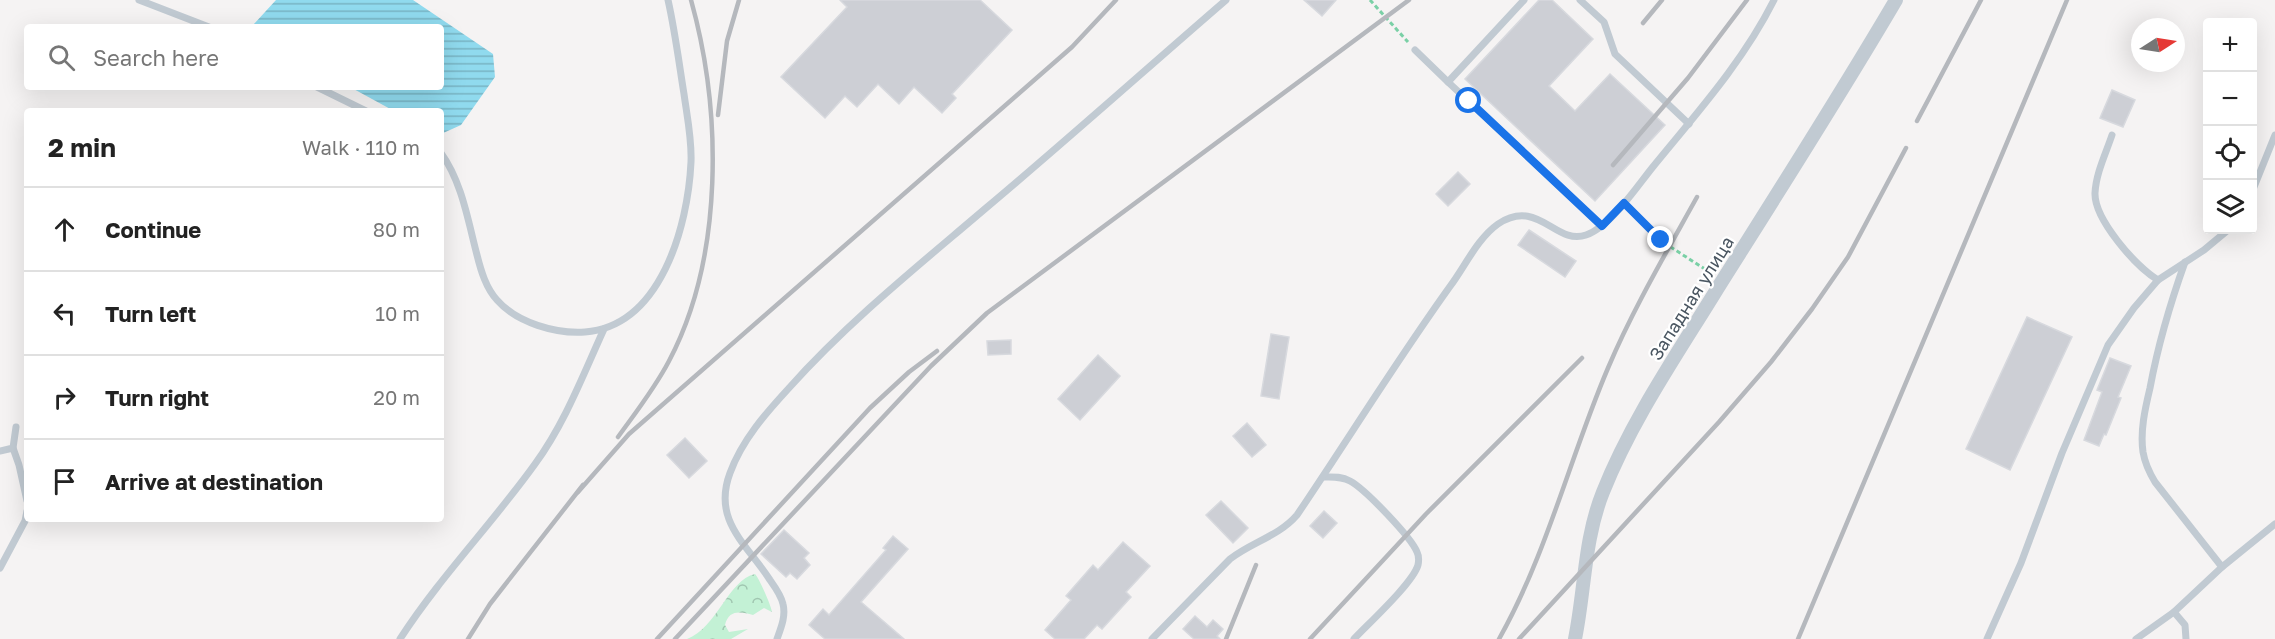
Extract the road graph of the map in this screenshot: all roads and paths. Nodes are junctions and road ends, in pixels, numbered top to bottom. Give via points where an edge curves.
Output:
1 (139, 0) edge
2 (668, 0) edge
3 (1226, 0) edge
4 (1370, 0) edge
5 (1524, 0) edge
6 (1580, 0) edge
7 (1774, 0) edge
8 (1896, 0) edge
9 (200, 24) edge
10 (1415, 50) joint
11 (1448, 82) junction
12 (323, 90) edge
13 (360, 108) edge
14 (1689, 124) junction
15 (2112, 135) dead end
16 (2275, 135) edge
17 (444, 158) edge
18 (2257, 182) edge
19 (1624, 203) junction
20 (1602, 226) junction
21 (2223, 234) edge
22 (2185, 262) junction
23 (1711, 273) dead end
24 (2158, 280) junction
25 (604, 329) junction
26 (16, 427) dead end
27 (13, 448) junction
28 (0, 451) edge
29 (1323, 477) junction
30 (24, 488) edge
31 (24, 522) edge
32 (2275, 524) edge
33 (2222, 567) junction
34 (0, 568) edge
35 (2174, 612) junction
36 (400, 639) edge
37 (777, 639) edge
38 (1152, 639) edge
39 (1354, 639) edge
40 (1575, 639) edge
41 (1987, 639) edge
42 (2136, 639) edge
43 (2186, 639) edge

1 - 9 lane
2 - 25 lane via 690,136 688,191 676,239 656,287 643,304
3 - 37 lane via 834,339 743,444 725,487 725,507 733,531 780,594 784,615
4 - 10 path
5 - 11 lane
6 - 14 lane via 1604,22 1615,54
7 - 14 lane via 1748,47
8 - 40 street, Западная улица via 1629,435 1595,514
10 - 11 lane
11 - 20 lane
12 - 13 lane
14 - 19 lane
15 - 24 lane via 2097,179 2098,212 2135,262
16 - 18 lane
17 - 25 lane via 454,173 479,264 498,302 514,314 547,328 566,332
19 - 20 lane
19 - 23 path via 1661,240
20 - 29 lane via 1584,237 1574,237 1527,215 1497,225 1433,309
21 - 22 lane
22 - 24 lane
22 - 33 lane via 2157,349 2142,433 2143,451 2146,469
24 - 41 lane via 2127,318 2102,359
25 - 36 lane via 560,426 536,463
26 - 27 lane
27 - 28 lane
27 - 30 lane
29 - 38 lane via 1285,528 1230,559
29 - 39 lane via 1349,480 1357,486 1398,525 1417,549 1419,558 1408,581
31 - 34 lane
32 - 33 lane
33 - 35 lane
35 - 42 lane
35 - 43 lane via 2185,625

